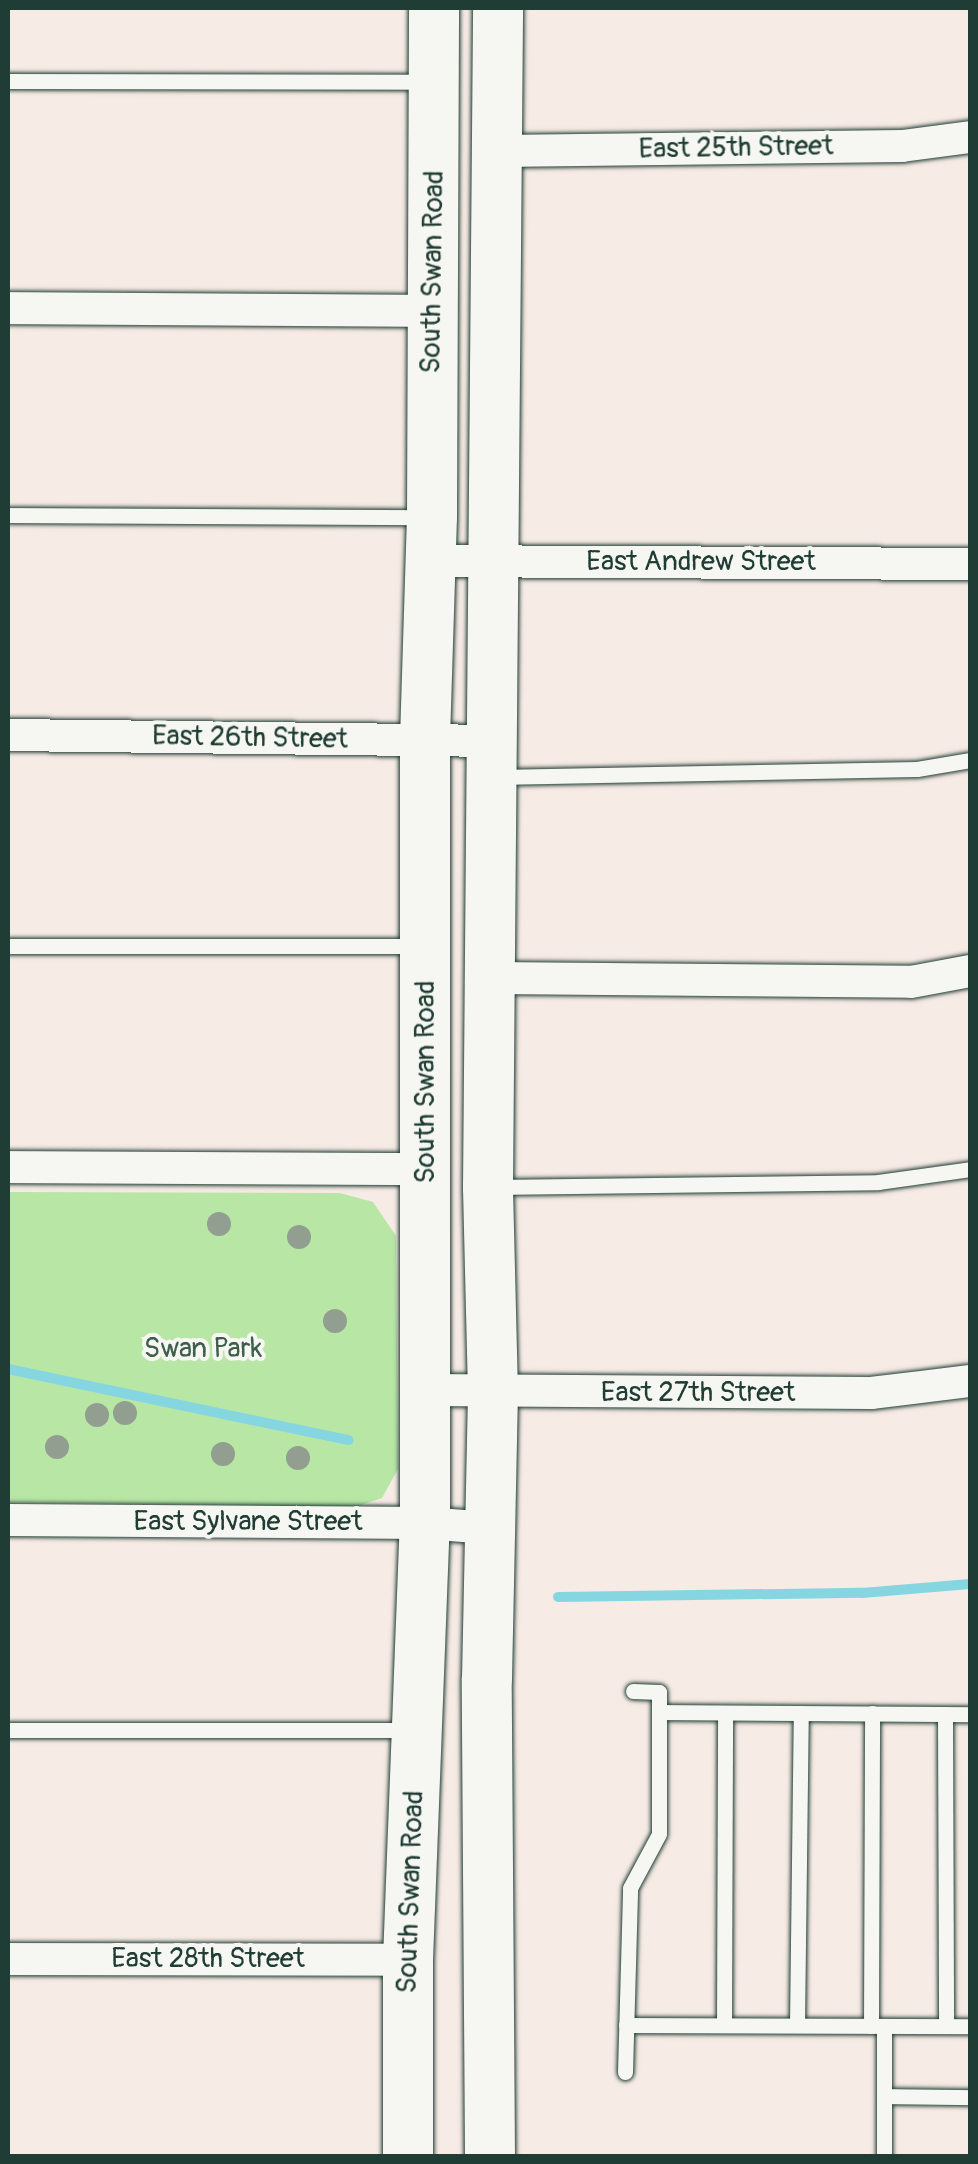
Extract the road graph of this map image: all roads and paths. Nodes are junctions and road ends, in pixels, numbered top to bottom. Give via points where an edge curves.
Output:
1 (434, 8) edge
2 (498, 8) edge
3 (8, 81) edge
4 (434, 82) junction
5 (970, 137) edge
6 (500, 151) junction
7 (8, 308) edge
8 (431, 311) junction
9 (8, 515) edge
10 (432, 539) junction
11 (496, 560) junction
12 (970, 564) edge
13 (8, 736) edge
14 (425, 740) junction
15 (492, 759) junction
16 (970, 760) edge
17 (8, 946) edge
18 (427, 946) junction
19 (970, 970) edge
20 (492, 978) junction
21 (8, 1167) edge
22 (426, 1168) junction
23 (970, 1169) edge
24 (488, 1187) junction
25 (970, 1381) edge
26 (425, 1390) junction
27 (492, 1393) junction
28 (8, 1520) edge
29 (424, 1523) junction
30 (489, 1528) junction
31 (633, 1691) dead end
32 (659, 1712) junction
33 (726, 1713) junction
34 (801, 1714) junction
35 (872, 1714) junction
36 (945, 1714) junction
37 (970, 1714) edge
38 (8, 1730) edge
39 (417, 1730) junction
40 (8, 1958) edge
41 (408, 1960) junction
42 (626, 2025) junction
43 (724, 2025) junction
44 (797, 2025) junction
45 (877, 2026) junction
46 (946, 2026) junction
47 (970, 2026) edge
48 (625, 2072) dead end
49 (884, 2096) junction
50 (970, 2097) edge
51 (408, 2156) edge
52 (490, 2156) edge
53 (884, 2156) edge

1 - 4 main road, South Swan Road
2 - 6 main road
3 - 4 lane
4 - 8 main road, South Swan Road
5 - 6 street, East 25th Street via 902,146
6 - 11 main road
7 - 8 street
8 - 10 main road, South Swan Road
9 - 10 lane
10 - 11 street, East Andrew Street
10 - 14 main road, South Swan Road
11 - 12 street, East Andrew Street
11 - 15 main road
13 - 14 street, East 26th Street
14 - 15 street, East 26th Street
14 - 18 main road, South Swan Road
15 - 16 lane via 917,769
15 - 20 main road
17 - 18 lane
18 - 22 main road, South Swan Road
19 - 20 street via 911,982
20 - 24 main road
21 - 22 street
22 - 26 main road, South Swan Road
23 - 24 lane via 878,1182
24 - 27 main road
25 - 27 street, East 27th Street via 871,1392
26 - 27 street, East 27th Street
26 - 29 main road, South Swan Road
27 - 30 main road
28 - 29 street, East Sylvane Street
29 - 30 street, East Sylvane Street
29 - 39 main road, South Swan Road
30 - 52 main road
31 - 32 lane via 659,1692
32 - 33 lane
32 - 42 lane via 659,1834 630,1888
33 - 34 lane
33 - 43 lane
34 - 35 lane
34 - 44 lane
35 - 36 lane
35 - 45 lane
36 - 37 lane
36 - 46 lane
38 - 39 lane
39 - 41 main road, South Swan Road
40 - 41 street, East 28th Street
41 - 51 main road, South Swan Road
42 - 43 lane
42 - 48 lane
43 - 44 lane
44 - 45 lane
45 - 46 lane
45 - 49 lane
46 - 47 lane
49 - 50 lane
49 - 53 lane

